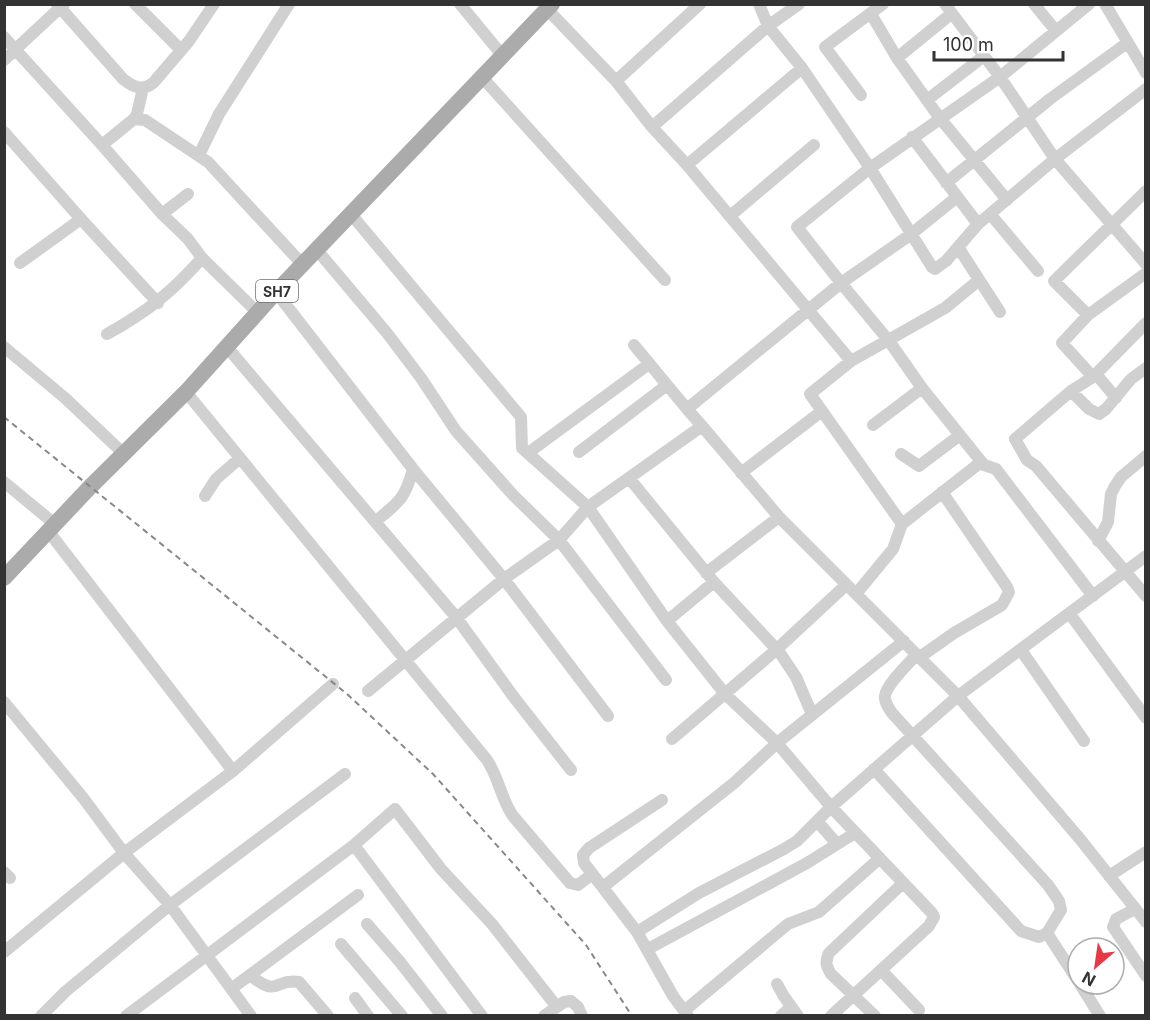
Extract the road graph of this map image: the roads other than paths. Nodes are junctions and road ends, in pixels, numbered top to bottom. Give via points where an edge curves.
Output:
1 (214, 4) edge
2 (289, 4) edge
3 (460, 4) edge
4 (700, 4) edge
5 (759, 4) edge
6 (799, 4) edge
7 (883, 4) edge
8 (1034, 4) edge
9 (1089, 4) edge
10 (1105, 4) edge
11 (61, 6) edge
12 (140, 6) edge
13 (550, 7) edge
14 (948, 9) edge
15 (871, 14) junction
16 (768, 26) junction
17 (1056, 31) junction
18 (4, 37) edge
19 (1127, 44) junction
20 (16, 50) junction
21 (181, 50) junction
22 (502, 55) junction
23 (984, 56) junction
24 (897, 58) junction
25 (4, 60) edge
26 (802, 68) junction
27 (1146, 73) edge
28 (481, 76) junction
29 (1000, 77) junction
30 (616, 81) junction
31 (143, 88) junction
32 (1146, 89) edge
33 (861, 95) dead end
34 (927, 100) junction
35 (939, 117) junction
36 (1027, 118) junction
37 (134, 119) junction
38 (652, 127) junction
39 (4, 132) edge
40 (912, 137) junction
41 (102, 145) junction
42 (814, 145) dead end
43 (199, 155) junction
44 (1055, 159) junction
45 (976, 161) junction
46 (687, 165) junction
47 (870, 168) junction
48 (946, 183) junction
49 (1146, 191) edge
50 (188, 194) dead end
51 (957, 197) junction
52 (1007, 200) junction
53 (350, 213) junction
54 (162, 214) junction
55 (991, 215) junction
56 (730, 216) junction
57 (81, 219) junction
58 (1112, 223) junction
59 (978, 224) junction
60 (910, 235) junction
61 (958, 247) junction
62 (317, 250) junction
63 (202, 258) junction
64 (20, 263) dead end
65 (1146, 264) edge
66 (303, 265) junction
67 (1038, 271) dead end
68 (1146, 273) edge
69 (665, 280) dead end
70 (979, 280) junction
71 (841, 284) junction
72 (276, 292) junction
73 (158, 303) junction
74 (808, 309) junction
75 (257, 312) junction
76 (1000, 312) dead end
77 (1088, 315) junction
78 (1146, 323) edge
79 (107, 334) dead end
80 (889, 341) junction
81 (226, 345) junction
82 (634, 345) dead end
83 (4, 347) edge
84 (851, 361) junction
85 (649, 364) junction
86 (1146, 368) edge
87 (1095, 375) junction
88 (667, 385) junction
89 (922, 388) junction
90 (1071, 391) junction
91 (186, 392) junction
92 (1116, 398) junction
93 (687, 409) junction
94 (822, 411) junction
95 (873, 425) dead end
96 (702, 426) junction
97 (960, 435) junction
98 (579, 452) dead end
99 (528, 453) junction
100 (124, 454) junction
101 (901, 454) dead end
102 (1146, 456) edge
103 (240, 458) junction
104 (981, 462) junction
105 (413, 469) junction
106 (741, 473) junction
107 (629, 478) junction
108 (4, 482) edge
109 (942, 492) junction
110 (205, 496) dead end
111 (588, 507) junction
112 (779, 518) junction
113 (376, 521) junction
114 (902, 524) junction
115 (53, 529) junction
116 (559, 540) junction
117 (1098, 541) junction
118 (1146, 556) edge
119 (1124, 572) junction
120 (710, 577) junction
121 (4, 578) edge
122 (504, 579) junction
123 (846, 585) junction
124 (856, 594) junction
125 (1093, 596) junction
126 (1146, 596) edge
127 (1070, 614) junction
128 (456, 617) junction
129 (667, 621) junction
130 (904, 641) junction
131 (776, 650) junction
132 (1021, 650) junction
133 (918, 656) junction
134 (403, 660) junction
135 (666, 680) dead end
136 (333, 684) dead end
137 (368, 691) dead end
138 (725, 694) junction
139 (957, 696) junction
140 (4, 702) edge
141 (812, 714) junction
142 (608, 716) dead end
143 (1146, 718) edge
144 (913, 736) junction
145 (672, 739) dead end
146 (1084, 741) dead end
147 (777, 743) junction
148 (874, 769) junction
149 (571, 770) dead end
150 (233, 771) junction
151 (345, 774) dead end
152 (662, 800) dead end
153 (831, 807) junction
154 (817, 821) junction
155 (855, 832) junction
156 (837, 844) junction
157 (354, 845) junction
158 (1146, 852) edge
159 (124, 853) junction
160 (880, 858) junction
161 (591, 875) junction
162 (1109, 876) junction
163 (903, 883) junction
164 (603, 887) junction
165 (358, 895) dead end
166 (170, 905) junction
167 (1135, 909) junction
168 (1146, 922) edge
169 (367, 924) dead end
170 (637, 932) junction
171 (1047, 933) junction
172 (341, 944) dead end
173 (648, 949) junction
174 (4, 952) edge
175 (206, 956) junction
176 (1066, 962) edge
177 (881, 970) junction
178 (250, 975) junction
179 (1146, 976) edge
180 (777, 984) dead end
181 (231, 989) junction
182 (854, 995) junction
183 (1088, 996) edge
184 (355, 998) dead end
185 (556, 1007) junction
186 (919, 1010) dead end
187 (795, 1011) edge
188 (686, 1013) edge
189 (41, 1016) edge
190 (126, 1016) edge
191 (251, 1016) edge
192 (328, 1016) edge
193 (368, 1016) edge
194 (402, 1016) edge
195 (442, 1016) edge
196 (482, 1016) edge
197 (544, 1016) edge
198 (582, 1016) edge
199 (781, 1016) edge
200 (831, 1016) edge
201 (875, 1016) edge
202 (1100, 1016) edge

1 - 21 street
2 - 43 street via 219,114
3 - 22 street
4 - 30 street
5 - 16 street
6 - 16 street
7 - 15 street
8 - 17 street
9 - 17 street
10 - 19 street
11 - 20 street
11 - 31 street via 123,80
12 - 21 street
13 - 22 main road, SH7
13 - 30 street
14 - 23 street
14 - 24 street
15 - 24 street
15 - 33 street via 825,47
16 - 26 street
16 - 38 street
17 - 29 street
18 - 20 street
19 - 27 street
19 - 36 street
20 - 25 street
20 - 41 street
21 - 31 street via 149,87
22 - 28 main road, SH7
23 - 29 street
23 - 34 street
24 - 34 street
26 - 46 street
26 - 47 street
28 - 53 main road, SH7
28 - 69 street
29 - 35 street
29 - 36 street
30 - 38 street
31 - 37 street
32 - 44 street
34 - 35 street
35 - 40 street
35 - 45 street
36 - 44 street
36 - 45 street
37 - 41 street
37 - 43 street via 145,120
38 - 46 street
39 - 57 street
40 - 47 street
40 - 48 street
41 - 54 street
42 - 56 street
43 - 66 street
44 - 52 street
44 - 58 street
45 - 48 street
45 - 52 street
46 - 56 street
47 - 60 street
47 - 71 street via 797,226
48 - 51 street
49 - 58 street
50 - 54 street
51 - 59 street
51 - 60 street
52 - 55 street
53 - 62 main road, SH7
53 - 99 street via 521,417 522,448
54 - 63 street
55 - 59 street
55 - 67 street
56 - 74 street
57 - 64 street
57 - 73 street
58 - 65 street
58 - 77 street via 1054,281
59 - 61 street
60 - 61 street via 935,269
60 - 71 street
61 - 70 street
62 - 66 main road, SH7
62 - 116 street via 422,378 456,431
63 - 73 street
63 - 75 street
66 - 72 main road, SH7
68 - 77 street
70 - 76 street
70 - 80 street via 945,308
71 - 74 street
71 - 80 street
72 - 75 main road, SH7
72 - 105 street
73 - 79 street
74 - 84 street
74 - 93 street
75 - 81 main road, SH7
77 - 87 street via 1062,343
78 - 87 street
80 - 84 street
80 - 89 street
81 - 91 main road, SH7
81 - 113 street
82 - 85 street
83 - 100 street
84 - 94 street via 810,394
85 - 88 street
85 - 99 street
86 - 92 street
87 - 90 street
87 - 92 street
88 - 93 street
88 - 98 street
89 - 95 street
89 - 97 street
90 - 92 street via 1089,410 1099,414
90 - 117 street via 1015,439 1027,460
91 - 100 main road, SH7
91 - 103 street
93 - 96 street
94 - 106 street
94 - 114 street
96 - 106 street
96 - 107 street
97 - 101 street via 920,466
97 - 104 street
99 - 111 street
100 - 115 main road, SH7
102 - 117 street via 1115,486 1108,522
103 - 110 street via 216,479
103 - 134 street
104 - 109 street
104 - 125 street via 996,469
105 - 113 street via 400,502
105 - 122 street
106 - 112 street
107 - 111 street
107 - 120 street
108 - 115 street
109 - 114 street
109 - 133 street via 1009,592 1002,604
111 - 116 street
111 - 129 street
112 - 120 street
112 - 123 street
113 - 128 street
114 - 124 street via 893,549
115 - 121 main road, SH7
115 - 150 street
116 - 122 street
116 - 135 street
117 - 119 street
118 - 119 street
119 - 125 street
119 - 126 street
120 - 129 street
120 - 131 street
122 - 128 street
122 - 142 street
123 - 124 street
123 - 131 street
124 - 130 street
125 - 127 street
127 - 132 street
127 - 143 street
128 - 134 street
128 - 149 street
129 - 138 street
130 - 133 street
130 - 141 street
131 - 138 street
131 - 141 street via 796,677
132 - 139 street
132 - 146 street
133 - 139 street
133 - 144 street via 884,697 892,713
134 - 137 street
134 - 161 street via 487,760 508,808 570,884 578,885
136 - 150 street
138 - 145 street
138 - 147 street
139 - 144 street
139 - 162 street
140 - 159 street
141 - 147 street
144 - 148 street
144 - 171 street via 1059,900 1061,910
147 - 153 street
147 - 164 street via 734,783
148 - 153 street
148 - 171 street via 1021,931 1039,937
150 - 159 street
151 - 166 street
152 - 161 street via 586,851 583,859
153 - 154 street
153 - 155 street
154 - 156 street
154 - 170 street via 797,841 699,893
155 - 156 street
155 - 160 street
156 - 173 street
157 - 175 street
157 - 185 street via 395,809
157 - 196 street
158 - 162 street
159 - 166 street
159 - 174 street
160 - 163 street
160 - 188 street via 819,912 788,924
161 - 164 street
162 - 167 street
163 - 177 street via 934,917
163 - 182 street via 826,959 831,974
164 - 170 street
165 - 178 street
166 - 175 street
166 - 189 street
167 - 168 street
167 - 179 street via 1116,919 1113,927
169 - 195 street
170 - 173 street
171 - 176 street
172 - 194 street
173 - 188 street
175 - 181 street
175 - 190 street
177 - 182 street
177 - 186 street
178 - 181 street
178 - 192 street via 270,988 299,982
180 - 187 street
181 - 191 street
182 - 200 street
182 - 201 street
183 - 202 street
184 - 193 street
185 - 197 street
185 - 198 street via 571,1001
187 - 199 street

